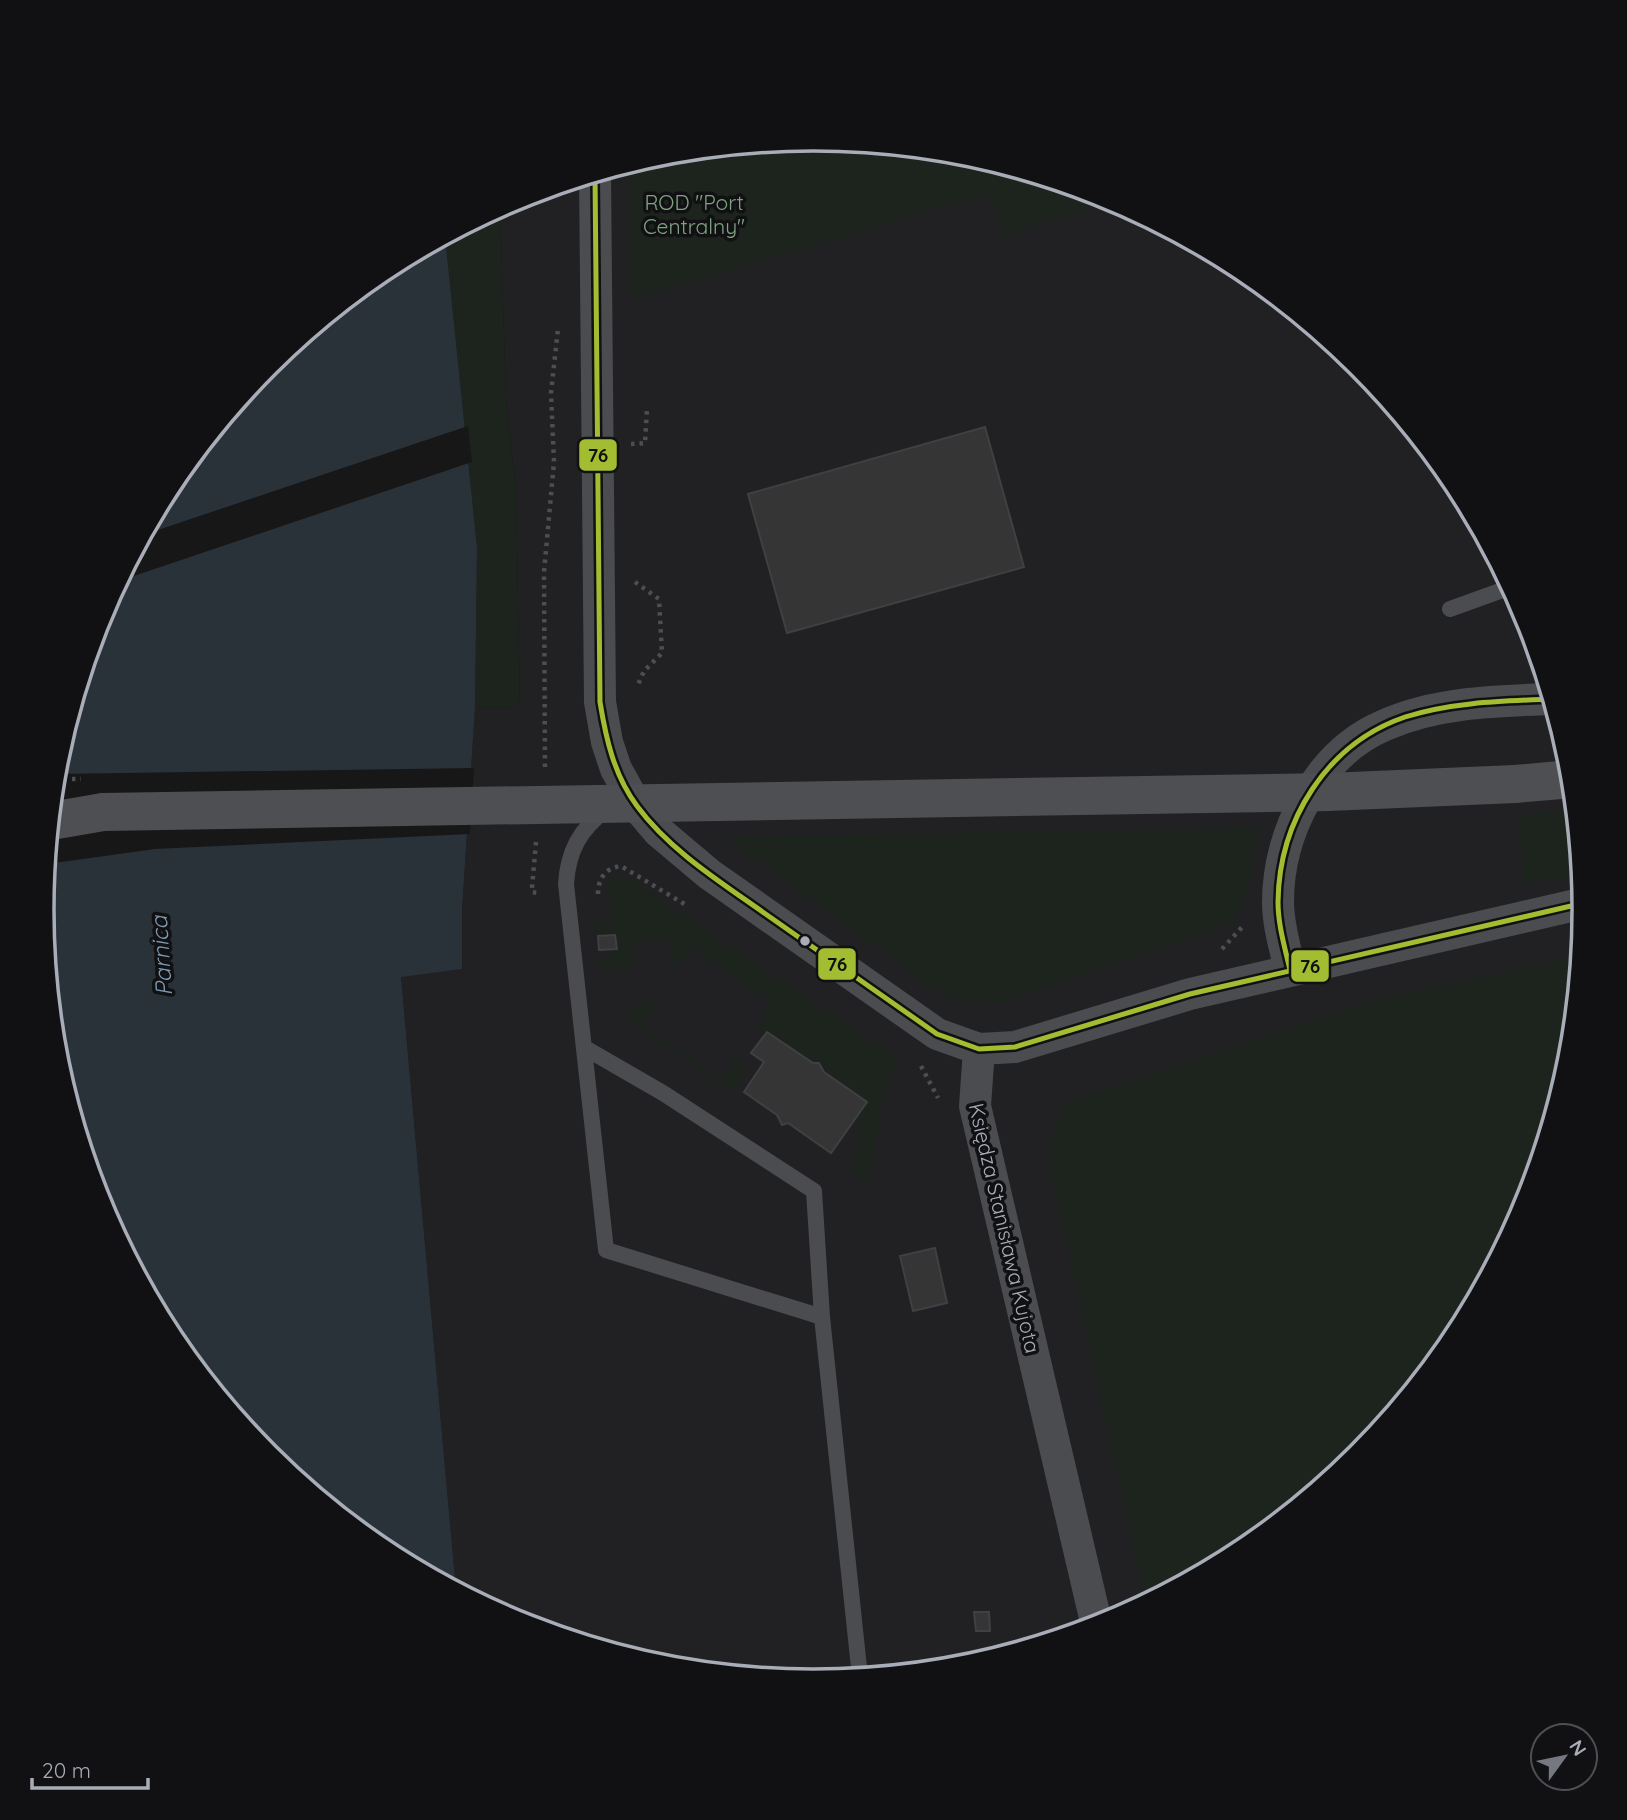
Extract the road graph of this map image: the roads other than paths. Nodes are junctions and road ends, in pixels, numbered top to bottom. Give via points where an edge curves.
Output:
1 (595, 183) edge
2 (1502, 590) edge
3 (1450, 609) dead end
4 (1543, 700) edge
5 (1561, 780) edge
6 (629, 794) junction
7 (61, 811) edge
8 (103, 812) junction
9 (60, 819) edge
10 (1573, 906) edge
11 (1290, 970) junction
12 (585, 1048) junction
13 (979, 1049) junction
14 (822, 1317) junction
15 (1094, 1615) edge
16 (859, 1668) edge

1 - 6 street via 598,681 607,742
2 - 3 lane
4 - 11 street via 1468,704 1410,716 1374,729 1334,761 1299,813 1282,866 1278,911
5 - 8 main road, bridge via 1328,792
6 - 12 lane via 583,831 568,863 568,920
6 - 13 street via 658,831 697,865 932,1030
7 - 8 main road
8 - 9 main road
10 - 11 street
11 - 13 street via 1122,1012 1021,1046
12 - 14 lane via 814,1191
12 - 14 lane via 606,1250
13 - 15 street, Księdza Stanisława Kujota via 975,1106
14 - 16 lane

